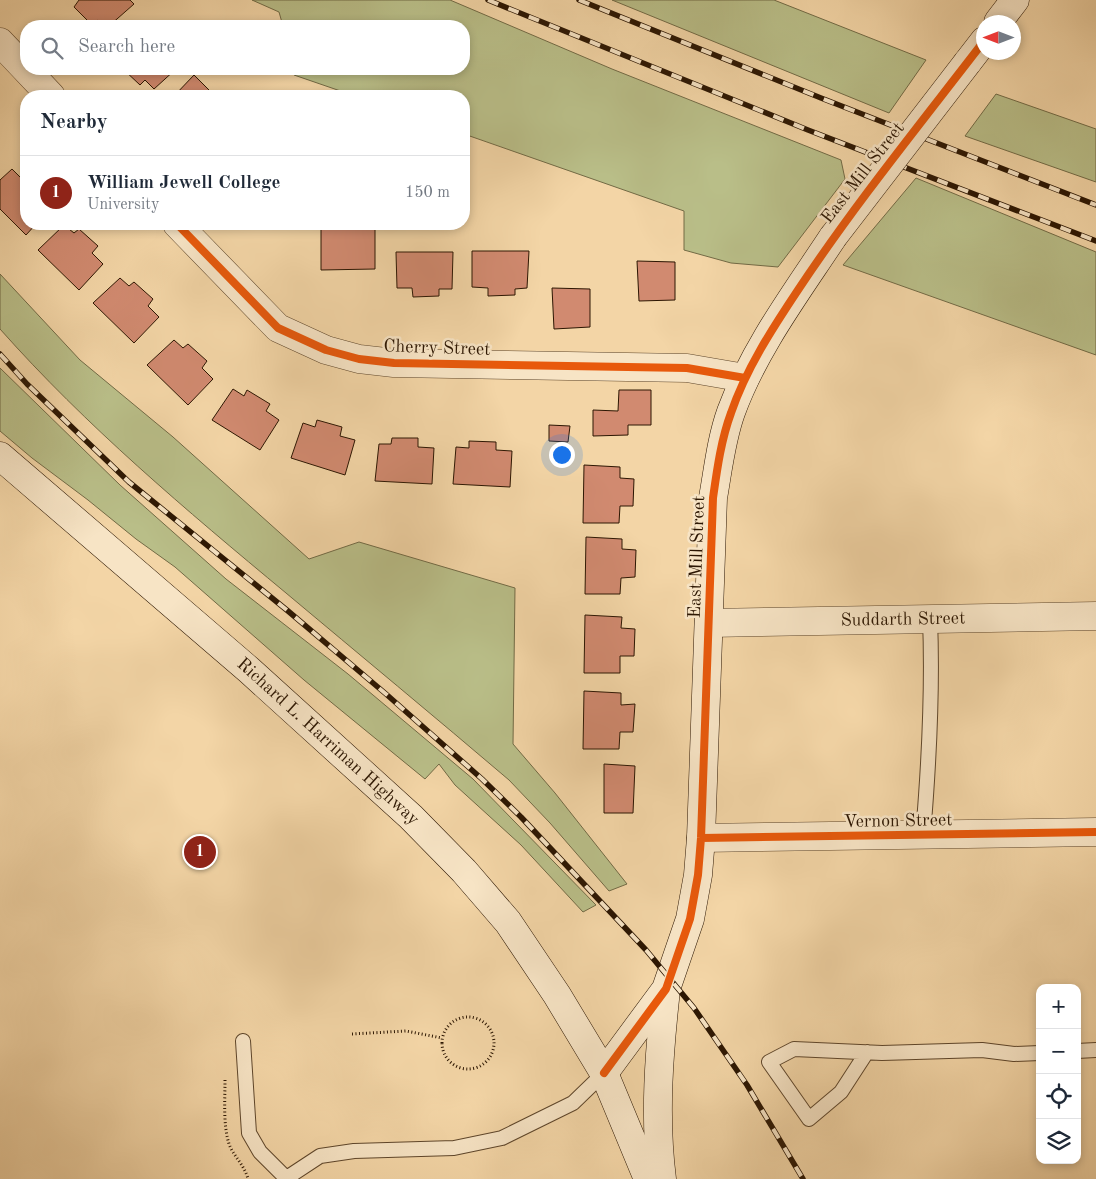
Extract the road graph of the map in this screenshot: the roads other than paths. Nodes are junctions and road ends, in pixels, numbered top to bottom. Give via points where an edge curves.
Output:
1 (1015, 0) edge
2 (1003, 15) edge
3 (0, 42) edge
4 (976, 51) edge
5 (20, 63) edge
6 (31, 75) edge
7 (45, 90) edge
8 (183, 230) edge
9 (746, 378) junction
10 (0, 456) edge
11 (1096, 616) edge
12 (930, 619) junction
13 (709, 623) junction
14 (1096, 832) edge
15 (923, 835) junction
16 (701, 838) junction
17 (666, 989) junction
18 (243, 1041) dead end
19 (1096, 1050) edge
20 (1081, 1051) edge
21 (867, 1052) junction
22 (1036, 1053) edge
23 (604, 1073) junction
24 (286, 1178) edge
25 (648, 1179) edge
26 (662, 1179) edge

1 - 2 street
3 - 5 street
4 - 9 street, East Mill Street, bridge via 833,237 768,336
6 - 7 street
8 - 9 street, Cherry Street via 278,328 326,350 359,359 394,363 687,368
9 - 13 street, East Mill Street via 730,414 713,498
10 - 23 street, Richard L. Harriman Highway via 249,670 411,817 508,922
11 - 12 street, Suddarth Street
12 - 13 street, Suddarth Street
12 - 15 lane via 930,739
13 - 16 street, East Mill Street
14 - 15 street, Vernon Street
15 - 16 street, Vernon Street
16 - 17 street, East Mill Street via 690,920
17 - 23 street, East Mill Street
17 - 26 street via 658,1082
18 - 24 lane via 249,1133 260,1152
19 - 20 lane
21 - 21 lane via 794,1049 770,1062 809,1118 841,1092
21 - 22 lane via 982,1050
23 - 24 lane via 573,1103 502,1138 454,1148 354,1151 320,1156
23 - 25 street

